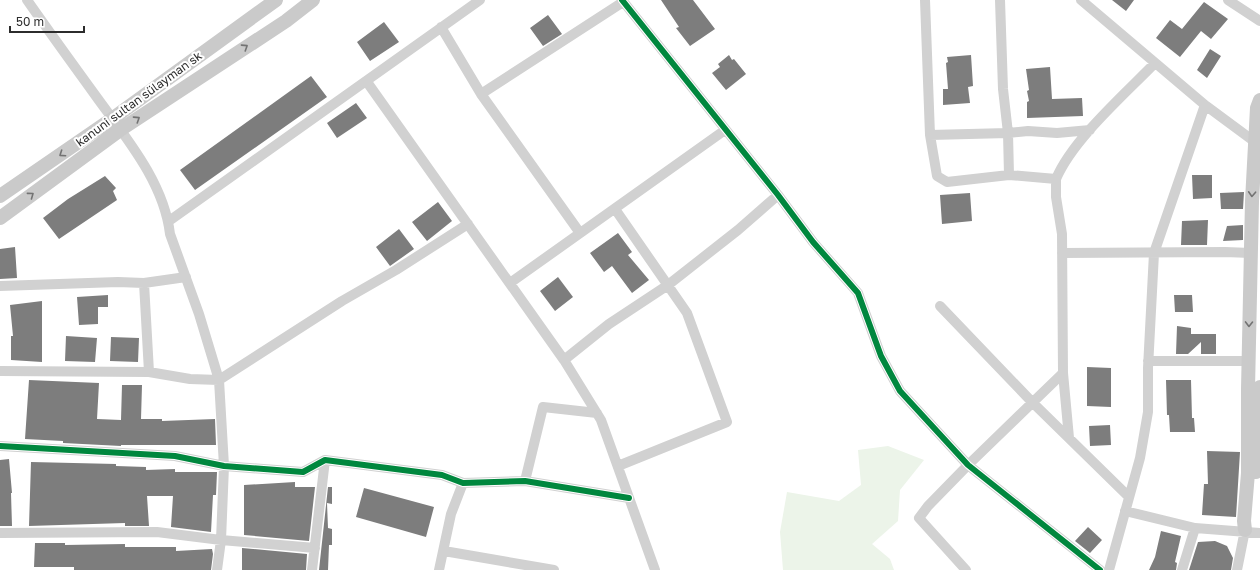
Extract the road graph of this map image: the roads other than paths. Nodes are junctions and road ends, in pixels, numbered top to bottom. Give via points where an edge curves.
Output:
1 (27, 0) edge
2 (276, 0) edge
3 (313, 0) edge
4 (480, 0) edge
5 (925, 0) edge
6 (1000, 0) edge
7 (1081, 0) edge
8 (1228, 0) edge
9 (623, 1) edge
10 (1239, 4) edge
11 (1260, 21) edge
12 (441, 27) junction
13 (1155, 63) junction
14 (367, 82) junction
15 (481, 94) junction
16 (1260, 100) edge
17 (1205, 104) junction
18 (116, 125) junction
19 (725, 130) junction
20 (1090, 130) junction
21 (1008, 133) junction
22 (930, 135) junction
23 (1255, 142) junction
24 (1009, 175) junction
25 (1056, 179) junction
26 (778, 195) junction
27 (0, 196) edge
28 (615, 209) junction
29 (0, 218) edge
30 (169, 221) junction
31 (468, 224) junction
32 (580, 233) junction
33 (1062, 253) junction
34 (1154, 253) junction
35 (1251, 253) junction
36 (186, 277) junction
37 (510, 283) junction
38 (144, 284) junction
39 (668, 285) junction
40 (0, 286) edge
41 (940, 306) dead end
42 (564, 360) junction
43 (1148, 361) junction
44 (1248, 361) junction
45 (0, 371) edge
46 (149, 372) junction
47 (1063, 373) junction
48 (219, 380) junction
49 (1260, 387) edge
50 (1032, 402) junction
51 (597, 413) junction
52 (1069, 438) junction
53 (0, 446) edge
54 (325, 460) junction
55 (1259, 460) edge
56 (968, 465) junction
57 (224, 466) junction
58 (618, 466) junction
59 (525, 481) junction
60 (463, 483) junction
61 (1129, 497) junction
62 (629, 498) junction
63 (1125, 511) junction
64 (1195, 528) junction
65 (1245, 530) junction
66 (1260, 532) edge
67 (0, 533) edge
68 (221, 540) junction
69 (315, 548) junction
70 (444, 551) junction
71 (217, 570) edge
72 (312, 570) edge
73 (439, 570) edge
74 (554, 570) edge
75 (655, 570) edge
76 (966, 570) edge
77 (1100, 570) edge
78 (1109, 570) edge
79 (1182, 570) edge
80 (1237, 570) edge

1 - 18 street
2 - 18 main road, kanuni sultan sülayman sk
18 -> 3 main road via 286,21
4 - 12 street
5 - 22 street
6 - 21 street via 1003,89
7 - 13 street
8 - 10 street
9 - 15 street
9 - 19 street
10 - 11 street
12 - 14 street
12 - 15 street
13 - 17 street
13 - 20 street
14 - 30 street
14 - 31 street
15 - 32 street
16 - 23 main road via 1257,108
17 - 23 street
17 - 34 street
18 -> 27 main road, kanuni sultan sülayman sk
29 -> 18 main road
18 - 30 street via 141,160
19 - 26 street
19 - 28 street
20 - 21 street
20 - 25 street via 1063,164
21 - 22 street
21 - 24 street
22 - 24 street via 937,176 947,182
23 -> 35 main road
24 - 25 street
25 - 33 street
26 - 39 street
26 - 56 street via 813,242 858,293 880,356 900,391
28 - 32 street
28 - 39 street
30 - 36 street via 170,234
31 - 37 street
31 - 48 street
32 - 37 street
33 - 34 street
33 - 47 street
34 - 35 street
34 - 43 street
35 -> 44 main road
36 - 38 street
36 - 48 street
37 - 42 street
38 - 40 street via 118,282
38 - 46 street
39 - 42 street via 609,324
39 - 58 street via 687,312 727,422
41 - 50 street
42 - 51 street
43 - 44 street
43 - 61 street via 1148,412 1140,458
44 - 65 main road
45 - 46 street
46 - 48 street via 190,379
47 - 50 street
47 - 52 street
48 - 57 street
49 - 55 main road
50 - 52 street
50 - 56 street
51 - 58 street
51 - 59 street via 543,407
52 - 61 street
53 - 57 street via 175,456
54 - 57 street via 303,472
54 - 60 street via 442,475
54 - 69 street
55 - 65 main road via 1252,520
56 - 76 street via 919,518
56 - 77 street
57 - 68 street
58 - 62 street
59 - 60 street
59 - 62 street
60 - 70 street via 451,514
61 - 63 street
62 - 75 street
63 - 64 street
63 - 78 street
64 - 65 street
64 - 79 street
65 - 66 street
65 - 80 street
67 - 68 street via 157,532
68 - 69 street
68 - 71 street
69 - 72 street
70 - 73 street
70 - 74 street

